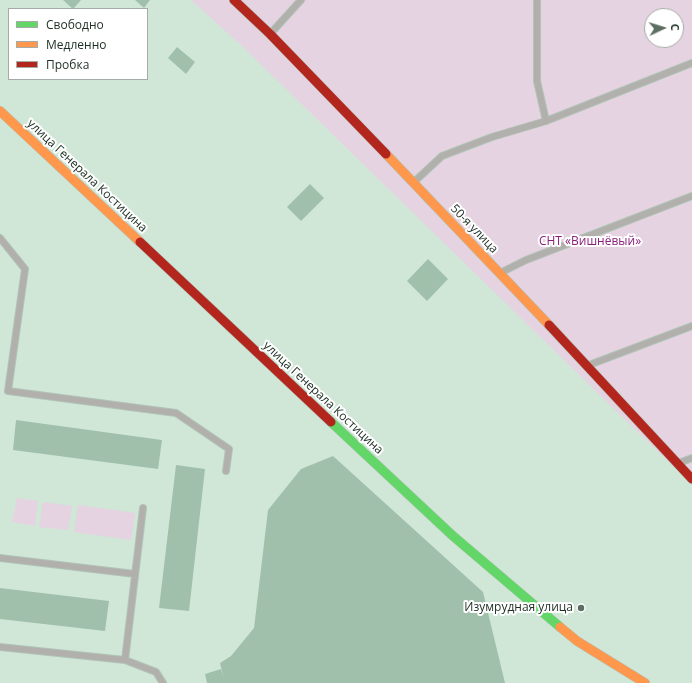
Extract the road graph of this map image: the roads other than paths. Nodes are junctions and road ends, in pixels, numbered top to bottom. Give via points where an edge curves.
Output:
1 (234, 0) edge
2 (300, 0) edge
3 (537, 0) edge
4 (270, 34) junction
5 (692, 63) edge
6 (0, 111) edge
7 (546, 121) junction
8 (413, 183) junction
9 (692, 196) edge
10 (0, 238) edge
11 (500, 273) junction
12 (692, 326) edge
13 (587, 366) junction
14 (692, 458) edge
15 (678, 463) junction
16 (226, 471) dead end
17 (692, 479) edge
18 (143, 508) dead end
19 (0, 558) edge
20 (135, 574) junction
21 (0, 647) edge
22 (126, 660) junction
23 (163, 683) edge
24 (645, 683) edge

1 - 4 street, 50-я улица
2 - 4 lane
3 - 7 lane via 536,81
4 - 8 street, 50-я улица
5 - 7 lane
6 - 24 street, улица Генерала Костицина via 453,536 578,641
7 - 8 lane via 492,137 442,156
8 - 11 street, 50-я улица
9 - 11 lane via 526,260
10 - 16 lane via 25,269 8,391 176,413 229,449
11 - 13 street, 50-я улица
12 - 13 lane
13 - 15 street, 50-я улица
14 - 15 lane
15 - 17 street, 50-я улица
18 - 20 lane
19 - 20 lane
20 - 22 lane
21 - 22 lane
22 - 23 lane via 156,672

